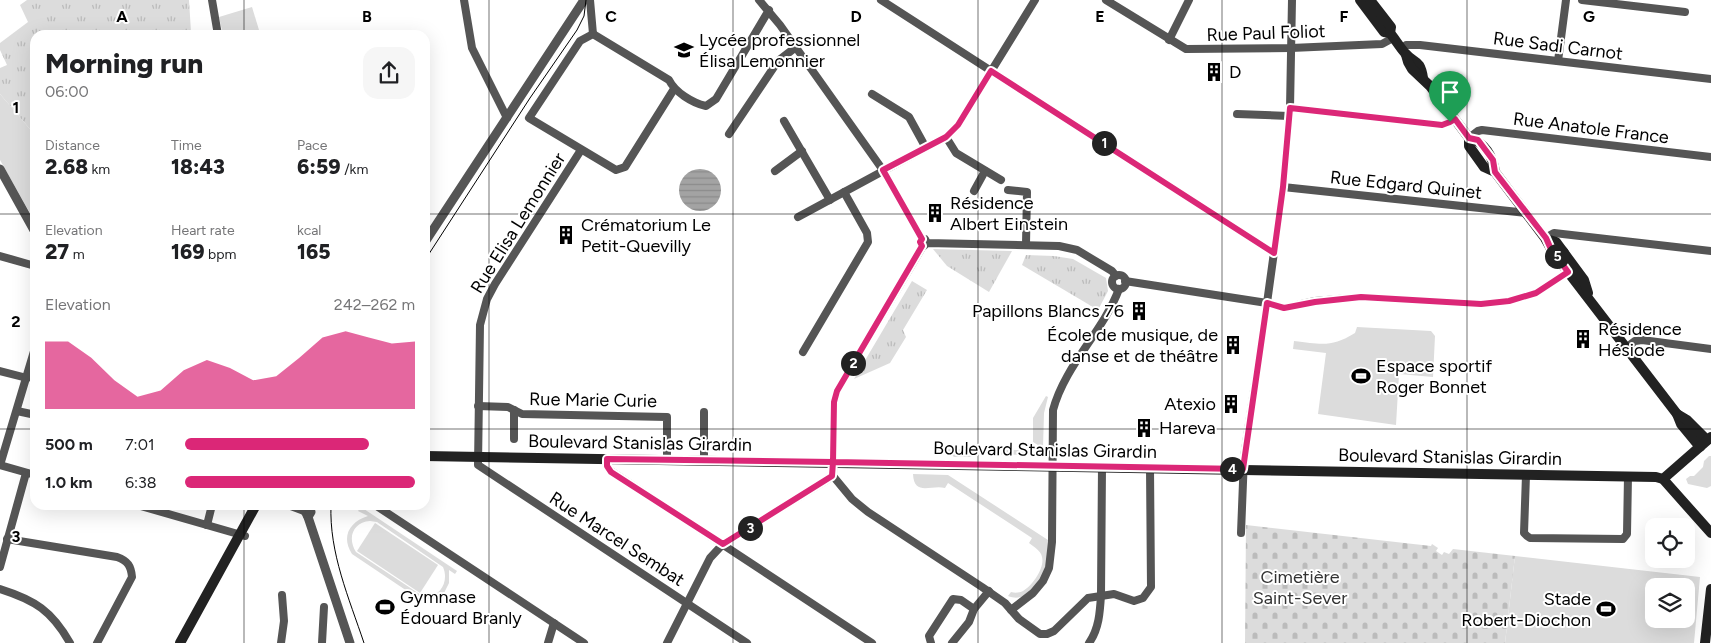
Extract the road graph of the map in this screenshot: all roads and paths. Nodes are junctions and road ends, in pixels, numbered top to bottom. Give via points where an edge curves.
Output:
1 (212, 0) edge
2 (464, 0) edge
3 (575, 0) edge
4 (584, 0) edge
5 (590, 0) edge
6 (759, 0) edge
7 (881, 0) edge
8 (1035, 0) edge
9 (1106, 0) edge
10 (1189, 0) edge
11 (1292, 0) edge
12 (1360, 0) edge
13 (1370, 0) edge
14 (1566, 0) edge
15 (1582, 0) edge
16 (769, 10) junction
17 (1685, 12) dead end
18 (574, 15) junction
19 (217, 30) edge
20 (593, 34) junction
21 (1392, 35) junction
22 (1169, 40) junction
23 (796, 47) junction
24 (1291, 48) junction
25 (1404, 52) junction
26 (1558, 61) junction
27 (991, 71) junction
28 (1711, 79) edge
29 (674, 89) junction
30 (872, 94) dead end
31 (1290, 112) junction
32 (1237, 114) dead end
33 (507, 118) junction
34 (1455, 119) junction
35 (784, 121) dead end
36 (729, 134) dead end
37 (946, 137) junction
38 (1469, 138) junction
39 (926, 148) junction
40 (581, 150) junction
41 (802, 151) junction
42 (1711, 157) edge
43 (0, 169) edge
44 (883, 170) junction
45 (774, 171) dead end
46 (985, 171) junction
47 (1000, 180) dead end
48 (1283, 187) junction
49 (1008, 190) dead end
50 (974, 191) dead end
51 (844, 192) junction
52 (830, 200) junction
53 (1527, 213) junction
54 (798, 217) dead end
55 (30, 223) edge
56 (430, 234) edge
57 (1546, 239) junction
58 (924, 243) junction
59 (1026, 244) junction
60 (1711, 251) edge
61 (1274, 253) junction
62 (0, 256) edge
63 (30, 265) edge
64 (1568, 272) junction
65 (1116, 276) junction
66 (1125, 281) junction
67 (1119, 289) junction
68 (1589, 298) junction
69 (1267, 303) junction
70 (1626, 348) junction
71 (1711, 349) edge
72 (803, 352) dead end
73 (30, 365) edge
74 (0, 371) edge
75 (26, 378) junction
76 (478, 404) junction
77 (514, 410) junction
78 (18, 411) junction
79 (704, 412) dead end
80 (30, 414) edge
81 (514, 439) dead end
82 (1706, 441) edge
83 (430, 456) edge
84 (477, 457) junction
85 (607, 459) junction
86 (667, 460) junction
87 (704, 460) junction
88 (833, 462) junction
89 (0, 465) edge
90 (1052, 466) junction
91 (1102, 467) junction
92 (1150, 468) junction
93 (1243, 469) junction
94 (26, 473) junction
95 (30, 474) edge
96 (1526, 475) junction
97 (832, 476) junction
98 (1628, 476) junction
99 (1664, 479) junction
100 (154, 510) edge
101 (211, 510) edge
102 (254, 510) edge
103 (260, 510) edge
104 (306, 510) edge
105 (382, 510) edge
106 (207, 525) junction
107 (1241, 533) dead end
108 (1711, 533) edge
109 (242, 535) junction
110 (7, 539) junction
111 (723, 544) junction
112 (0, 567) edge
113 (0, 589) edge
114 (1711, 589) edge
115 (989, 591) junction
116 (282, 595) dead end
117 (1101, 595) junction
118 (687, 603) junction
119 (324, 607) dead end
120 (974, 609) junction
121 (1011, 610) junction
122 (554, 624) junction
123 (1707, 642) edge
124 (70, 643) edge
125 (97, 643) edge
126 (180, 643) edge
127 (187, 643) edge
128 (281, 643) edge
129 (322, 643) edge
130 (350, 643) edge
131 (548, 643) edge
132 (584, 643) edge
133 (667, 643) edge
134 (748, 643) edge
135 (872, 643) edge
136 (930, 643) edge
137 (952, 643) edge
138 (1089, 643) edge

1 - 19 street
2 - 33 street via 472,48
3 - 18 street
4 - 18 street
5 - 20 street
6 - 16 street
7 - 27 street
8 - 27 street
9 - 22 street, Rue Paul Foliot
10 - 22 street, Rue Paul Foliot
11 - 24 street
12 - 21 main road via 1384,32
13 - 21 main road via 1391,27
14 - 26 street
15 - 17 street
16 - 23 street
16 - 29 street via 712,103 701,105
18 - 33 street
20 - 29 street via 669,80
20 - 40 street via 580,41 529,118
21 - 24 street, Rue Paul Foliot via 1382,44
21 - 25 main road
22 - 24 street, Rue Paul Foliot via 1181,48 1196,50
23 - 36 street via 778,61
23 - 44 street
24 - 31 street
25 - 26 street, Rue Sadi Carnot via 1406,45 1420,45
25 - 34 main road via 1416,74
26 - 28 street, Rue Sadi Carnot
27 - 37 street via 958,125
27 - 61 street
29 - 40 street via 625,167 616,170
30 - 39 street via 909,117
31 - 32 street
31 - 34 street via 1442,125
31 - 48 street
33 - 56 street
34 - 38 main road
35 - 41 street
37 - 39 street
37 - 46 street via 956,153
38 - 42 street, Rue Anatole France via 1482,130
38 - 53 main road via 1478,140 1493,160 1495,172
39 - 44 street
40 - 76 street, Rue Elisa Lemonnier via 487,299 479,335
41 - 45 street
41 - 52 street
43 - 55 street
44 - 51 street
44 - 58 street
46 - 47 street
46 - 50 street
48 - 53 street, Rue Edgard Quinet
48 - 61 street
49 - 59 street via 1027,192
51 - 52 street
51 - 72 street via 867,233 868,242
52 - 54 street
53 - 57 main road
57 - 60 street via 1554,233
57 - 64 main road
57 - 68 main road via 1556,242 1584,280
58 - 59 street
58 - 88 street via 837,391
59 - 65 street via 1077,250
61 - 69 street
62 - 63 street
64 - 68 main road
64 - 69 street via 1536,293 1486,304 1361,297 1284,308
65 - 66 street via 1122,276
65 - 67 street via 1112,284
66 - 67 street
66 - 69 street
67 - 90 street via 1057,397 1053,410
68 - 70 main road
69 - 93 street
70 - 71 street via 1642,340
70 - 82 main road via 1681,424
73 - 75 street
74 - 75 street
75 - 78 street
76 - 77 street, Rue Marie Curie
76 - 84 street, Rue Elisa Lemonnier
77 - 81 street
77 - 86 street, Rue Marie Curie via 522,414 667,417
78 - 80 street
78 - 89 street
79 - 87 street
82 - 99 main road
83 - 84 main road, Boulevard Stanislas Girardin
84 - 85 main road, Boulevard Stanislas Girardin
84 - 118 street, Rue Marcel Sembat via 478,466
85 - 86 main road, Boulevard Stanislas Girardin
85 - 111 street via 611,472
86 - 87 main road, Boulevard Stanislas Girardin
87 - 88 main road, Boulevard Stanislas Girardin
88 - 90 main road, Boulevard Stanislas Girardin
88 - 97 street
89 - 94 street
90 - 91 main road, Boulevard Stanislas Girardin
90 - 121 street via 1049,568 1033,593
91 - 92 main road, Boulevard Stanislas Girardin
91 - 117 street
92 - 93 main road, Boulevard Stanislas Girardin
92 - 117 street via 1150,587 1143,598 1134,601 1114,594
93 - 96 main road, Boulevard Stanislas Girardin
93 - 107 street
94 - 95 street
94 - 110 street
96 - 98 main road, Boulevard Stanislas Girardin
96 - 98 street via 1524,533 1530,538 1623,539 1628,534
97 - 111 street
97 - 115 street via 868,512
98 - 99 main road, Boulevard Stanislas Girardin
99 - 108 main road
100 - 106 street
101 - 106 street
102 - 109 main road
103 - 109 main road
104 - 130 street
105 - 122 street
106 - 109 street
109 - 126 main road
109 - 127 main road
110 - 112 street
110 - 125 street via 117,557 129,565 132,577
111 - 118 street via 710,558
111 - 135 street
113 - 124 street via 24,596 40,606 62,629
114 - 123 main road
115 - 120 street
115 - 121 street
116 - 128 street via 284,621
117 - 121 street via 1088,598 1046,634 1032,629
117 - 138 street via 1100,615
118 - 133 street
118 - 134 street, Rue Marcel Sembat
119 - 129 street
120 - 136 street via 961,600 953,599 929,636
120 - 137 street via 969,622
122 - 131 street
122 - 132 street

